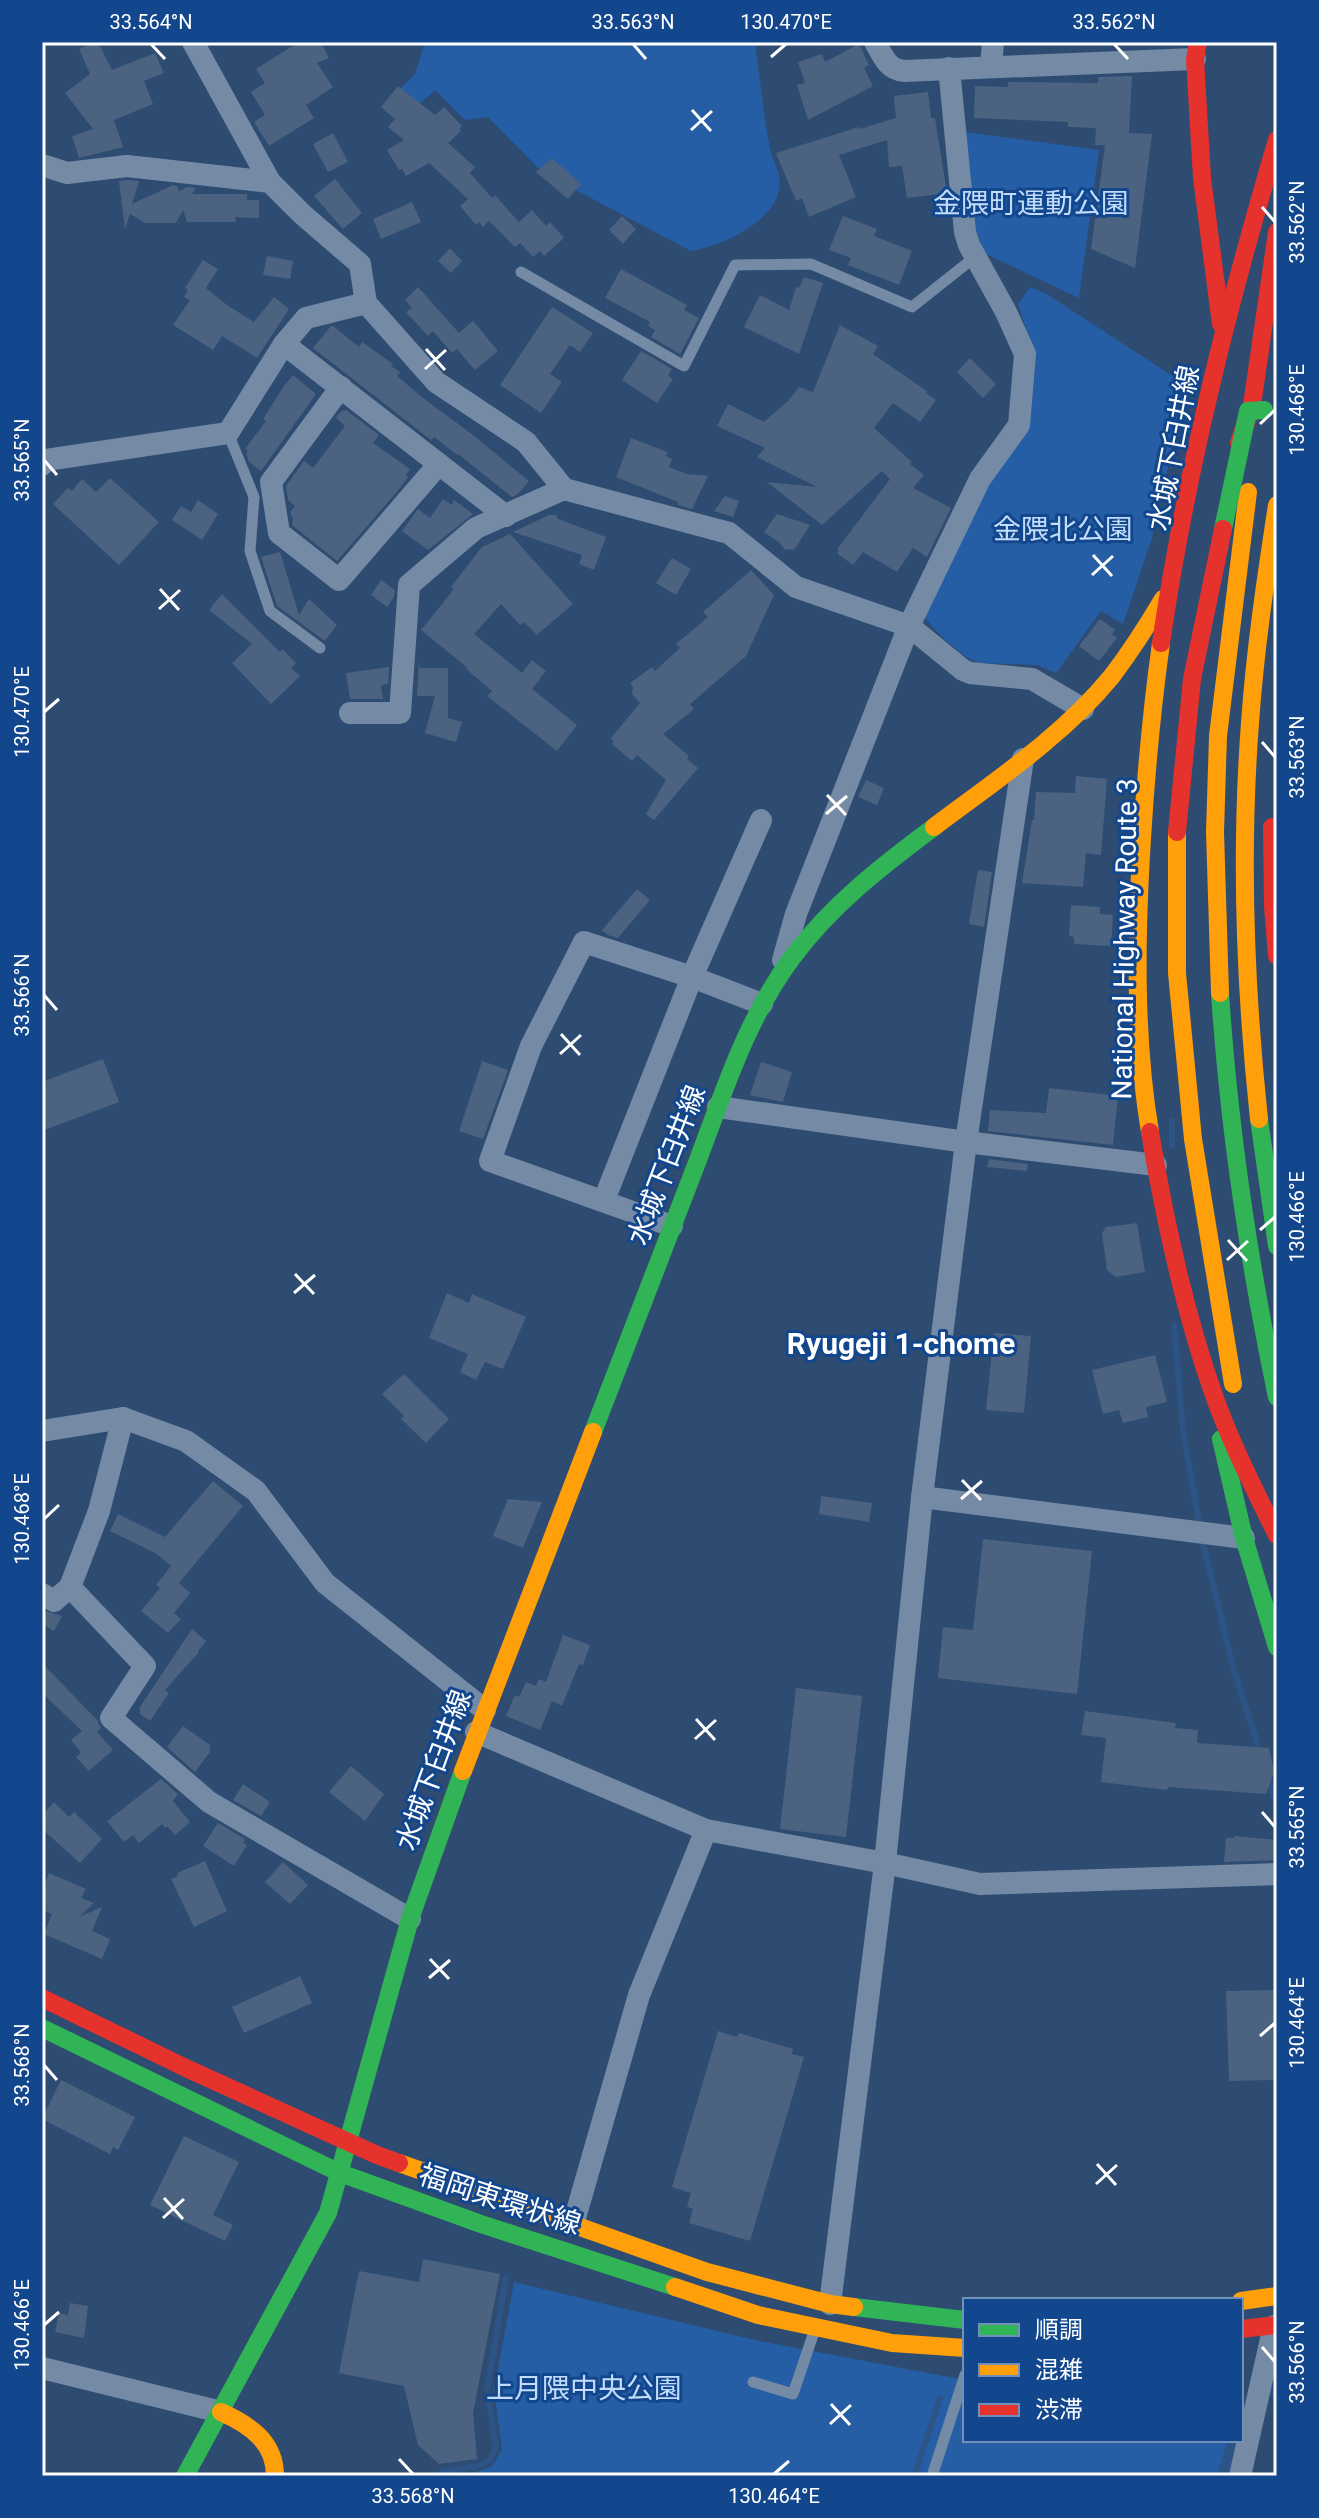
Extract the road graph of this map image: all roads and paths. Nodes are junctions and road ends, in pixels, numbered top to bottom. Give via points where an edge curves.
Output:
1 (193, 42) edge
2 (875, 42) edge
3 (993, 42) edge
4 (1196, 51) edge
5 (991, 67) junction
6 (949, 68) junction
7 (1277, 140) edge
8 (42, 165) edge
9 (270, 182) junction
10 (1277, 232) edge
11 (975, 257) junction
12 (521, 272) dead end
13 (366, 303) junction
14 (284, 344) junction
15 (1277, 351) edge
16 (341, 387) junction
17 (1264, 410) junction
18 (228, 433) junction
19 (439, 464) junction
20 (42, 465) edge
21 (564, 489) junction
22 (1277, 505) edge
23 (506, 516) junction
24 (1193, 586) dead end
25 (909, 626) junction
26 (1182, 627) dead end
27 (320, 648) dead end
28 (1083, 709) junction
29 (350, 713) dead end
30 (1023, 759) junction
31 (1272, 805) dead end
32 (761, 820) dead end
33 (1277, 868) edge
34 (1273, 906) junction
35 (1277, 956) edge
36 (779, 975) junction
37 (692, 977) junction
38 (762, 1004) junction
39 (718, 1107) junction
40 (966, 1142) junction
41 (1156, 1165) junction
42 (604, 1200) junction
43 (672, 1226) junction
44 (1277, 1246) edge
45 (1277, 1397) edge
46 (123, 1418) junction
47 (42, 1430) edge
48 (922, 1497) junction
49 (1264, 1539) edge
50 (70, 1587) junction
51 (42, 1594) edge
52 (1277, 1647) edge
53 (485, 1710) junction
54 (476, 1732) junction
55 (706, 1830) junction
56 (885, 1863) junction
57 (1277, 1874) edge
58 (410, 1919) junction
59 (42, 1998) edge
60 (42, 2028) edge
61 (348, 2143) junction
62 (340, 2173) junction
63 (573, 2225) junction
64 (1277, 2296) edge
65 (1243, 2301) edge
66 (830, 2304) junction
67 (963, 2320) edge
68 (1275, 2325) edge
69 (815, 2328) junction
70 (1243, 2329) edge
71 (963, 2348) edge
72 (42, 2368) edge
73 (963, 2381) edge
74 (753, 2382) dead end
75 (221, 2412) junction
76 (185, 2476) edge
77 (275, 2476) edge
78 (932, 2476) edge
79 (1240, 2476) edge

1 - 9 street
2 - 6 street via 887,64 897,70
3 - 5 street
4 - 5 street
4 - 28 main road, 水城下臼井線 via 1202,178 1221,324 1212,423 1176,573 1153,620
5 - 6 street
6 - 11 street via 965,232
7 - 49 main road, bridge via 1211,376 1160,643 1144,779 1137,1005 1151,1134 1185,1295
8 - 9 street via 67,173 127,166
9 - 13 street via 360,264
10 - 24 main road via 1252,405
11 - 12 lane via 912,307 811,264 735,265 684,366
11 - 25 street via 1025,354 1019,425 980,479
13 - 14 street via 306,318
13 - 21 street via 436,382 526,442
14 - 16 street
14 - 18 street
15 - 17 main road
16 - 19 street
16 - 19 street via 271,482 279,533 339,580
17 - 45 main road via 1245,508 1217,749 1216,878 1237,1184
17 - 49 main road, bridge via 1248,411 1192,679 1176,843 1177,973 1193,1139
18 - 20 street via 46,460
18 - 27 lane via 254,497 250,551 270,611
19 - 23 street
21 - 23 street
21 - 25 street via 729,533 796,587
22 - 44 main road via 1250,724 1244,890 1255,1090
23 - 29 street via 476,528 409,585 400,713
25 - 28 street via 963,670 1032,679
25 - 36 street via 796,914
26 - 41 main road, National Highway Route 3 via 1170,668 1150,801 1145,1089
28 - 30 main road, 水城下臼井線
30 - 36 main road, 水城下臼井線 via 848,896
30 - 40 street
31 - 34 main road
32 - 37 street
33 - 34 main road
34 - 35 main road
36 - 38 main road, 水城下臼井線
37 - 38 street
37 - 42 street
37 - 42 street via 584,942 531,1046 490,1161
38 - 39 main road, 水城下臼井線
39 - 40 street
39 - 43 main road, 水城下臼井線
40 - 41 street
40 - 48 street
41 - 49 main road, National Highway Route 3
42 - 43 street
43 - 53 main road, 水城下臼井線
46 - 47 street
46 - 50 street via 99,1511
46 - 53 street via 186,1441 256,1491 325,1583
48 - 49 street
48 - 56 street
49 - 52 main road, National Highway Route 3
50 - 51 street via 54,1601
50 - 58 street via 145,1666 111,1718 209,1802
53 - 54 main road, 水城下臼井線
54 - 55 street
54 - 58 main road, 水城下臼井線
55 - 56 street
55 - 63 street via 639,1995
56 - 57 street via 980,1884
56 - 66 street
58 - 61 main road, 水城下臼井線
59 - 61 main road, 福岡東環状線
60 - 62 main road, 福岡東環状線
61 - 62 main road, 水城下臼井線
61 - 63 main road, 福岡東環状線
62 - 69 main road, 福岡東環状線 via 758,2315
62 - 75 main road, 水城下臼井線 via 328,2213
63 - 66 main road, 福岡東環状線 via 707,2272
64 - 65 main road
66 - 67 main road, 福岡東環状線
68 - 70 main road
68 - 79 street
69 - 71 main road, 福岡東環状線 via 892,2343
69 - 74 lane via 793,2394
72 - 75 street
73 - 78 lane
75 - 76 main road, 水城下臼井線
75 - 77 main road via 248,2424 273,2452

